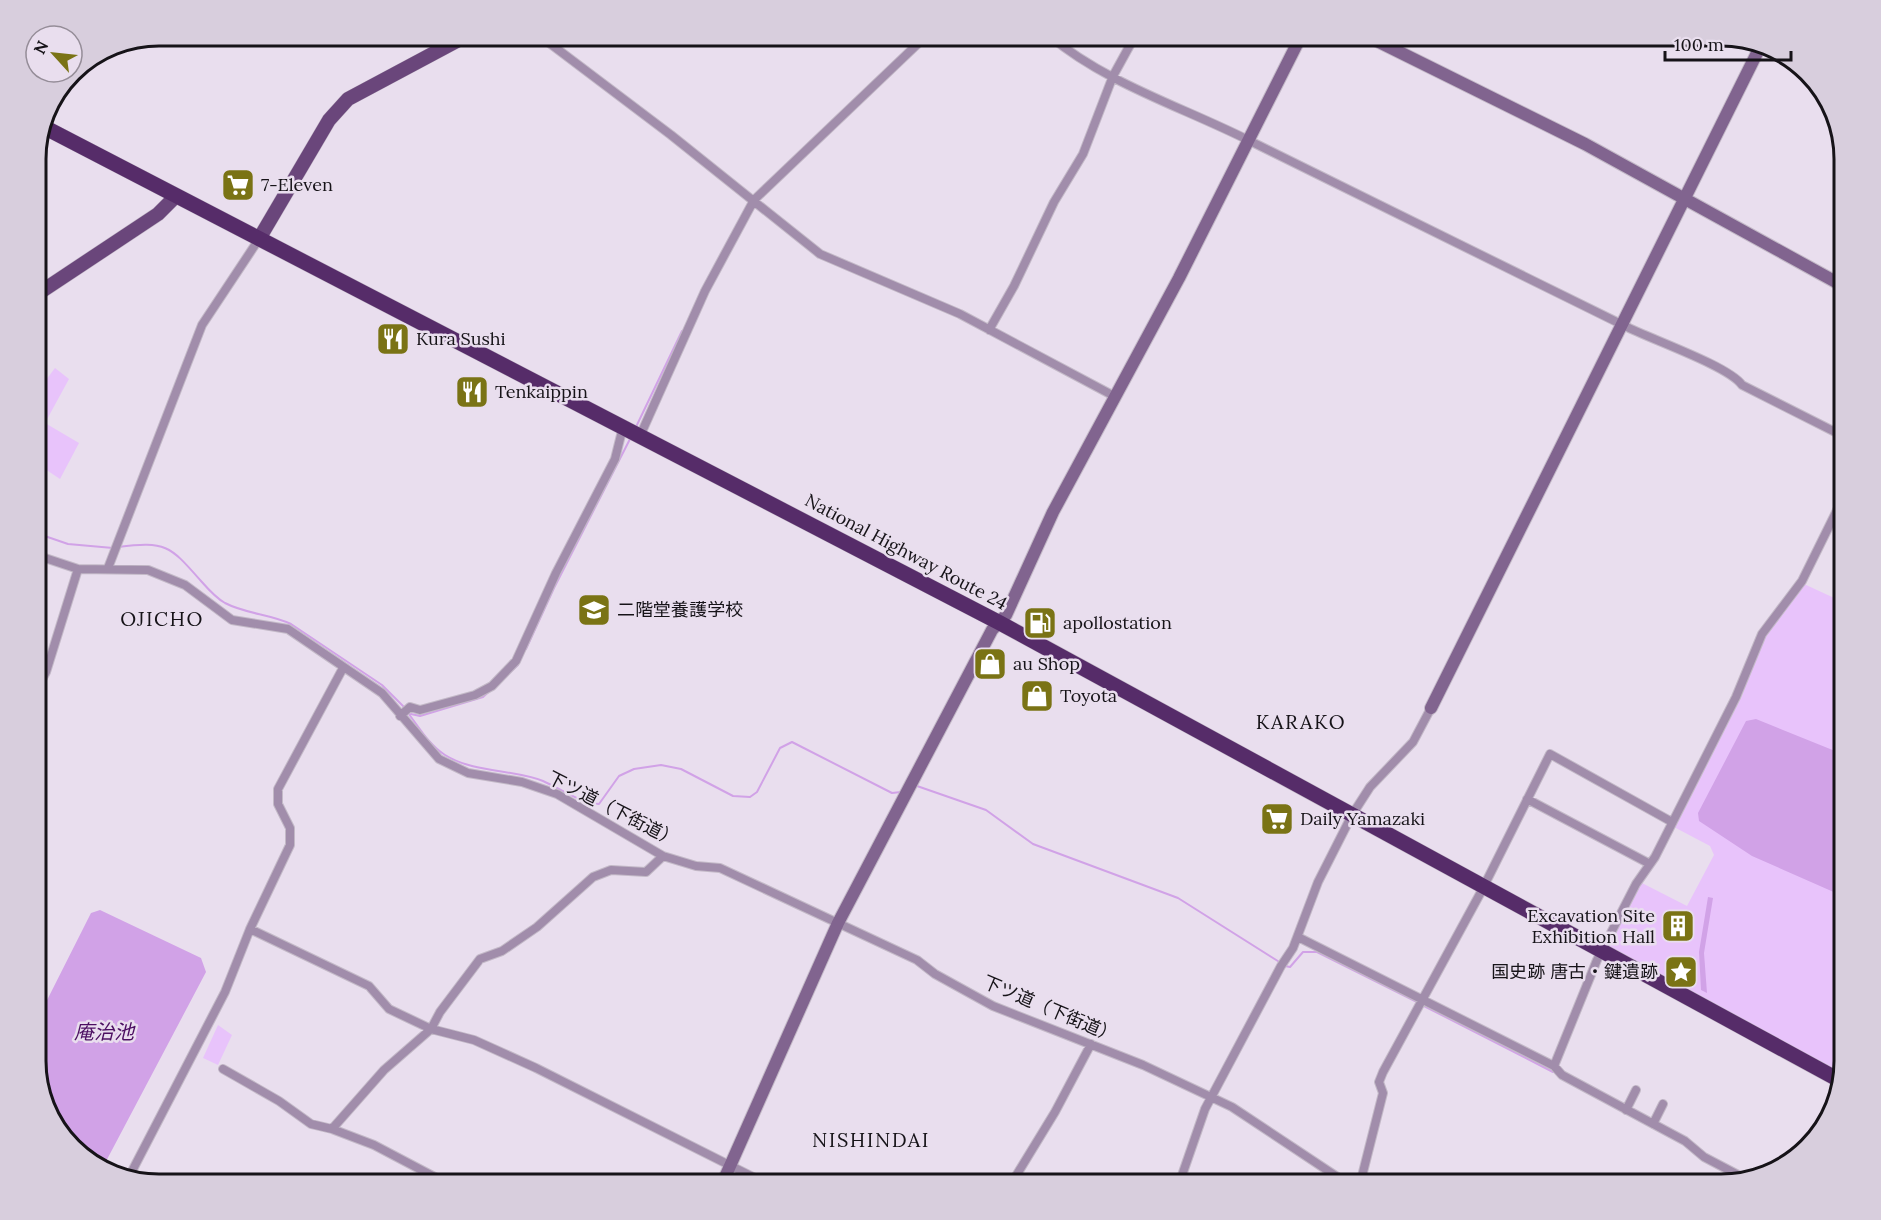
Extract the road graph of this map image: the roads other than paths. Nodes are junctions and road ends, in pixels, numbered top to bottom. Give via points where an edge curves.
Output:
1 (447, 46) edge
2 (553, 46) edge
3 (916, 46) edge
4 (1062, 46) edge
5 (1130, 46) edge
6 (1296, 46) edge
7 (1386, 46) edge
8 (1758, 52) edge
9 (1113, 76) junction
10 (50, 130) edge
11 (1249, 140) junction
12 (176, 196) junction
13 (1684, 196) junction
14 (754, 200) junction
15 (259, 239) junction
16 (1834, 281) edge
17 (47, 288) edge
18 (1624, 326) junction
19 (989, 330) junction
20 (1114, 396) junction
21 (624, 427) junction
22 (1834, 431) edge
23 (640, 436) junction
24 (1834, 516) edge
25 (47, 558) edge
26 (78, 568) junction
27 (108, 568) junction
28 (1000, 623) junction
29 (343, 668) junction
30 (47, 669) edge
31 (1431, 708) joint
32 (400, 716) junction
33 (1527, 799) junction
34 (1352, 815) junction
35 (1672, 822) junction
36 (663, 856) junction
37 (1650, 864) junction
38 (1483, 886) junction
39 (838, 923) junction
40 (250, 929) junction
41 (1298, 937) junction
42 (1602, 952) junction
43 (1419, 1004) junction
44 (431, 1029) junction
45 (1091, 1044) junction
46 (1554, 1066) junction
47 (223, 1069) dead end
48 (1833, 1077) edge
49 (1636, 1090) dead end
50 (1211, 1097) junction
51 (1663, 1104) dead end
52 (1626, 1110) junction
53 (1653, 1124) junction
54 (332, 1129) junction
55 (731, 1165) junction
56 (132, 1171) edge
57 (1735, 1173) edge
58 (429, 1174) edge
59 (727, 1174) edge
60 (748, 1174) edge
61 (1017, 1174) edge
62 (1183, 1174) edge
63 (1333, 1174) edge
64 (1363, 1174) edge

1 - 15 main road via 348,99 329,120
2 - 14 street
3 - 14 street
4 - 9 street via 1078,59
5 - 9 street
6 - 11 street
7 - 13 street
8 - 13 street
9 - 11 street
9 - 19 street via 1083,154
10 - 12 highway, National Highway Route 24
11 - 18 street
11 - 20 street
12 - 15 highway, National Highway Route 24
12 - 17 main road via 159,214
13 - 16 street
13 - 18 street
14 - 19 street via 828,259
14 - 23 street via 705,291
15 - 21 highway, National Highway Route 24
15 - 27 street via 202,325
18 - 22 street via 1738,379 1742,385
18 - 31 street
19 - 20 street
20 - 28 street
21 - 23 highway, National Highway Route 24
21 - 32 street via 615,459 516,661 492,686 475,695 420,710 410,707
23 - 28 highway, National Highway Route 24
24 - 35 street via 1802,581 1762,634 1744,679
25 - 26 street, 下ツ道（下街道）
26 - 27 street, 下ツ道（下街道）
26 - 30 street
27 - 29 street, 下ツ道（下街道） via 148,570 171,577 232,620 288,629
28 - 34 highway, National Highway Route 24
28 - 39 street via 992,630
29 - 32 street, 下ツ道（下街道） via 382,693
29 - 40 street via 278,789 278,804 290,828 291,845
31 - 34 street via 1413,742 1370,787
32 - 36 street, 下ツ道（下街道） via 439,759 468,773 522,782 557,794
33 - 35 street via 1550,754
33 - 37 street
33 - 38 street
34 - 38 highway, National Highway Route 24
34 - 41 street via 1318,882
35 - 37 street
36 - 39 street, 下ツ道（下街道） via 720,868
36 - 44 street via 646,872 610,870 593,877 537,927 502,951 480,959
37 - 42 street
38 - 42 highway, National Highway Route 24
38 - 43 street
39 - 45 street, 下ツ道（下街道） via 917,960 993,1006
39 - 55 street
40 - 44 street via 369,987 389,1009
40 - 56 street via 220,1003
41 - 43 street
41 - 50 street
42 - 46 street
42 - 48 highway, National Highway Route 24
43 - 46 street
43 - 64 street via 1379,1082 1383,1093
44 - 54 street via 384,1070
44 - 55 street via 474,1040 505,1054
45 - 50 street, 下ツ道（下街道）
45 - 61 street
46 - 52 street via 1562,1075
47 - 54 street via 311,1124
49 - 52 street
50 - 62 street
50 - 63 street, 下ツ道（下街道）
51 - 53 street
52 - 53 street
53 - 57 street
54 - 58 street via 374,1145
55 - 59 street
55 - 60 street

